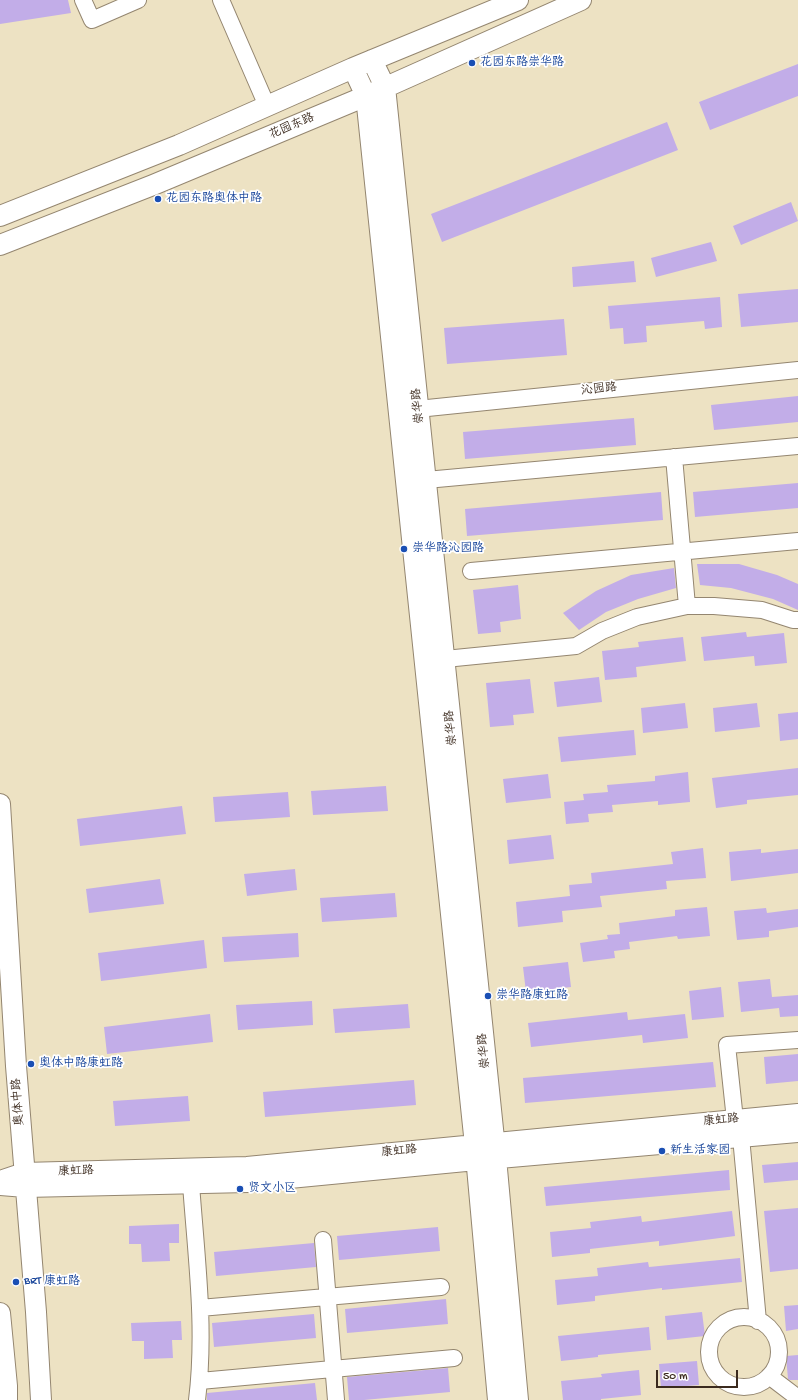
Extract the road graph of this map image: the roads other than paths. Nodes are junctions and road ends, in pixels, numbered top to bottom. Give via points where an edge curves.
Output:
1 (83, 0) edge
2 (138, 0) edge
3 (221, 0) edge
4 (518, 0) edge
5 (581, 0) edge
6 (372, 60) junction
7 (353, 68) junction
8 (385, 87) junction
9 (366, 96) junction
10 (267, 106) junction
11 (0, 216) edge
12 (0, 245) edge
13 (798, 370) edge
14 (419, 409) junction
15 (400, 411) junction
16 (798, 446) edge
17 (674, 457) junction
18 (426, 480) junction
19 (798, 541) edge
20 (682, 552) junction
21 (471, 571) dead end
22 (687, 606) junction
23 (798, 620) edge
24 (445, 659) junction
25 (0, 804) edge
26 (798, 1040) edge
27 (798, 1114) edge
28 (738, 1128) junction
29 (798, 1132) edge
30 (495, 1151) junction
31 (476, 1152) junction
32 (25, 1180) junction
33 (0, 1181) edge
34 (191, 1184) junction
35 (0, 1185) edge
36 (322, 1240) dead end
37 (441, 1287) dead end
38 (327, 1297) junction
39 (200, 1308) junction
40 (0, 1313) edge
41 (758, 1321) junction
42 (454, 1358) dead end
43 (334, 1369) junction
44 (769, 1376) junction
45 (200, 1381) junction
46 (798, 1398) edge
47 (7, 1400) edge
48 (41, 1400) edge
49 (197, 1400) edge
50 (336, 1400) edge
51 (498, 1400) edge
52 (518, 1400) edge

1 - 2 street via 92,20
3 - 10 street
4 - 6 main road
5 - 8 main road, 花园东路
6 - 7 main road
6 - 8 main road, 崇华路
7 - 9 main road, 崇华路
7 - 10 main road
8 - 9 main road, 花园东路
8 - 14 main road, 崇华路
9 - 12 main road, 花园东路 via 153,185
9 - 15 main road, 崇华路
10 - 11 main road via 179,145
13 - 14 street, 沁园路
14 - 15 street, 沁园路
14 - 18 main road, 崇华路
15 - 31 main road, 崇华路
16 - 17 street
17 - 18 street
17 - 20 street
18 - 24 main road, 崇华路
19 - 20 street
20 - 21 street
20 - 22 street
22 - 23 street via 762,610
22 - 24 street via 637,617 602,631 576,646
24 - 30 main road, 崇华路
25 - 32 main road, 奥体中路
26 - 28 street via 727,1045
27 - 28 main road, 康虹路
28 - 29 main road, 康虹路
28 - 30 main road, 康虹路
28 - 41 street
30 - 31 main road, 康虹路
30 - 52 main road, 崇华路
31 - 32 main road, 康虹路
31 - 34 main road, 康虹路 via 248,1182
31 - 51 main road, 崇华路
32 - 33 main road, 康虹路
32 - 34 main road, 康虹路
32 - 35 main road, 康虹路
32 - 48 main road, 奥体中路
34 - 39 street
36 - 38 street
37 - 38 street
38 - 39 street
38 - 43 street
39 - 45 street
40 - 47 main road
41 - 44 street via 770,1330 779,1350 777,1362
41 - 44 street via 739,1317 727,1321 718,1328 711,1338 708,1350 710,1361 722,1380 732,1385 755,1385
42 - 43 street
43 - 45 street
43 - 50 street
44 - 46 street
45 - 49 street

